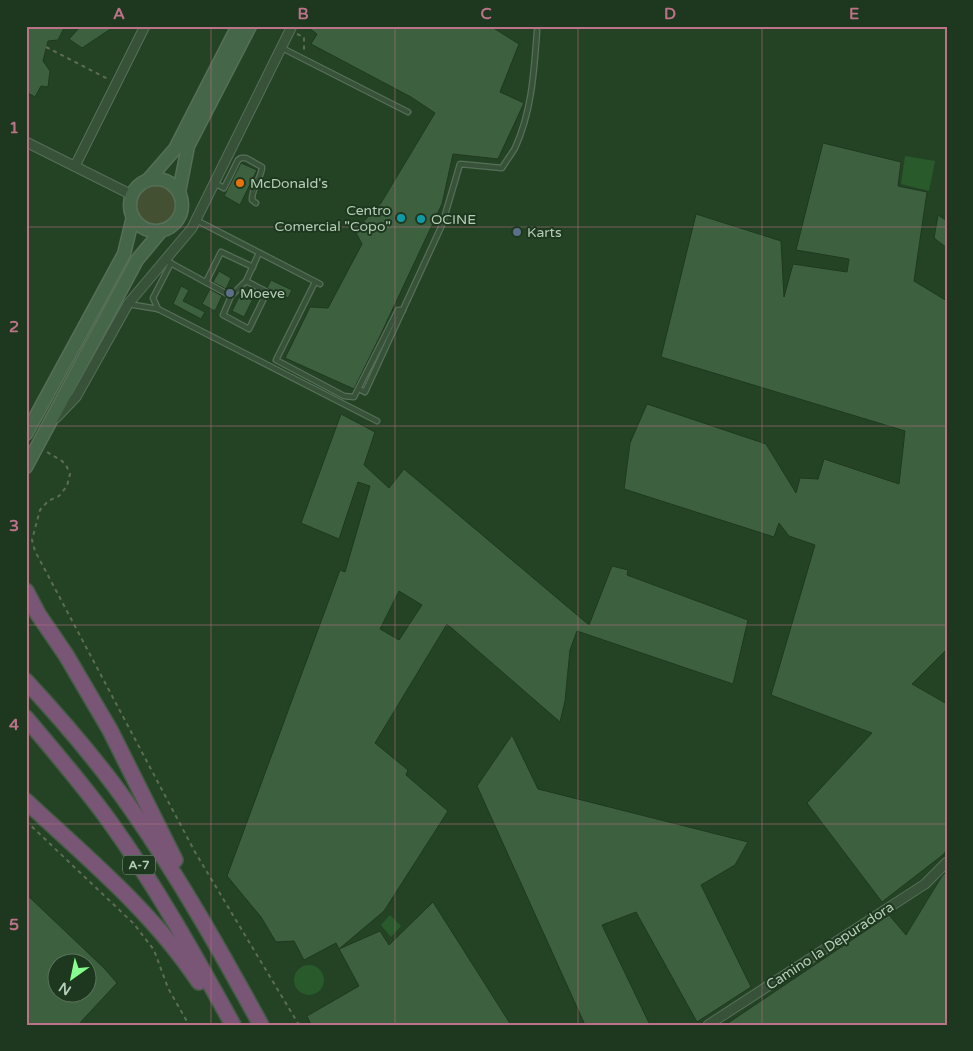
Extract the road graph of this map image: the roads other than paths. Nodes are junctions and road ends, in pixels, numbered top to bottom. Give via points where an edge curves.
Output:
1 (145, 26) edge
2 (238, 26) edge
3 (250, 26) edge
4 (291, 29) edge
5 (536, 31) dead end
6 (282, 48) junction
7 (408, 112) dead end
8 (26, 142) edge
9 (75, 166) junction
10 (148, 180) junction
11 (214, 183) junction
12 (179, 192) junction
13 (132, 195) junction
14 (256, 203) dead end
15 (133, 217) junction
16 (196, 220) junction
17 (162, 230) junction
18 (259, 253) junction
19 (168, 262) junction
20 (252, 267) junction
21 (246, 281) junction
22 (206, 282) junction
23 (232, 296) junction
24 (128, 304) junction
25 (158, 309) junction
26 (403, 310) junction
27 (361, 390) dead end
28 (377, 421) dead end
29 (46, 430) junction
30 (26, 434) edge
31 (26, 467) edge
32 (26, 591) edge
33 (26, 681) edge
34 (26, 718) edge
35 (26, 800) edge
36 (947, 862) edge
37 (221, 953) junction
38 (227, 1025) edge
39 (233, 1025) edge
40 (261, 1025) edge
41 (708, 1025) edge

1 - 9 street
2 - 10 main road via 175,149
3 - 12 main road via 188,146
4 - 6 street
5 - 26 lane via 528,113 514,149 502,168 460,164 442,225
6 - 7 lane
6 - 11 street
8 - 9 street
9 - 13 street
10 - 12 main road via 166,180
10 - 13 main road via 141,183
11 - 14 lane via 224,188 238,160 246,158 262,167 253,189 252,200
11 - 16 street
12 - 17 main road via 182,200 180,215 176,222
13 - 15 main road
15 - 17 main road via 146,228
15 - 30 main road via 124,254
16 - 18 lane
16 - 19 street
17 - 29 main road via 137,260
18 - 20 lane
18 - 26 lane via 318,283 276,360 344,396 354,397 398,310
19 - 22 lane
19 - 24 street
19 - 25 lane via 153,298
20 - 21 lane
20 - 22 lane via 221,252
21 - 23 lane
21 - 23 lane via 267,292 249,329 223,315
22 - 23 lane
24 - 25 lane
24 - 29 street via 76,397
25 - 28 lane
26 - 27 lane via 366,392
29 - 31 main road
32 - 37 highway via 110,730
33 - 37 highway, A-7 via 132,809
34 - 39 highway, A-7 via 111,824 156,892
35 - 38 highway via 129,898 166,938
36 - 41 street, Camino la Depuradora via 925,884
37 - 40 highway, A-7

